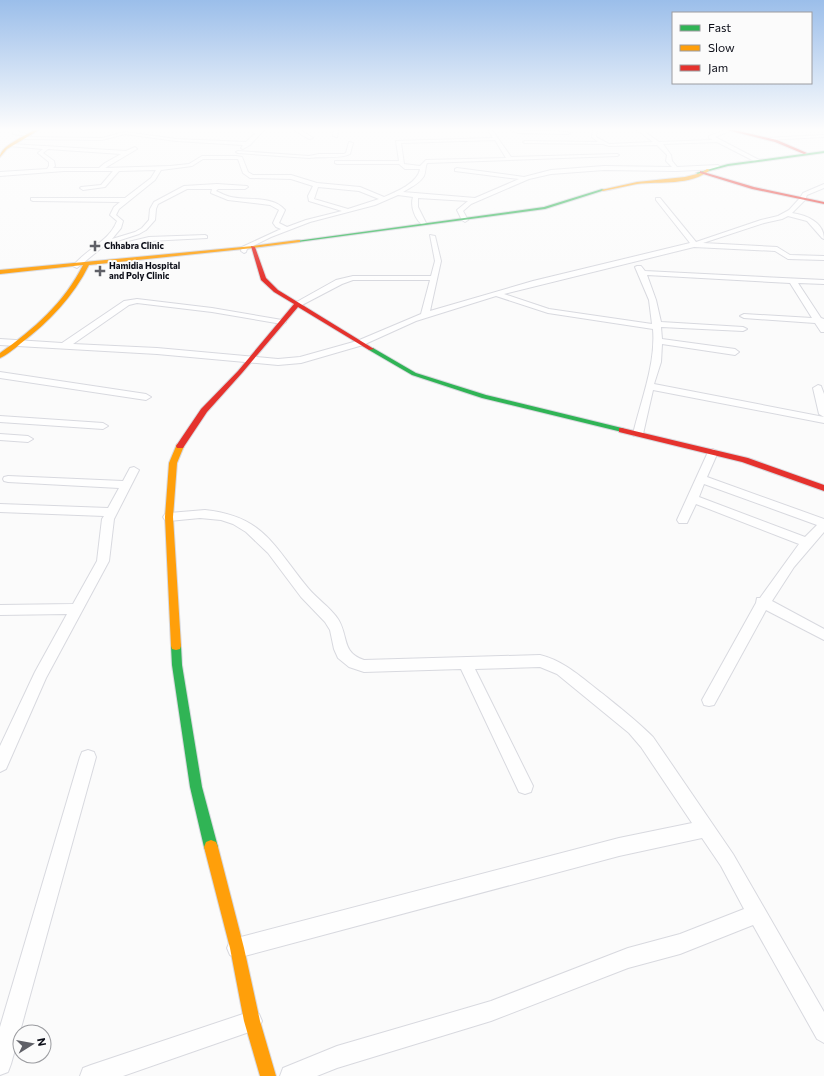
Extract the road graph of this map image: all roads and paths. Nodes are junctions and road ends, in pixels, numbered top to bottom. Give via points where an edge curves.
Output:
1 (108, 180) edge
2 (151, 180) edge
3 (301, 180) edge
4 (418, 180) edge
5 (522, 180) edge
6 (663, 180) edge
7 (730, 180) edge
8 (316, 185) junction
9 (217, 186) junction
10 (824, 186) edge
11 (245, 187) dead end
12 (83, 188) dead end
13 (398, 193) junction
14 (416, 196) junction
15 (33, 199) dead end
16 (384, 199) junction
17 (658, 199) dead end
18 (803, 199) junction
19 (125, 200) junction
20 (476, 200) junction
21 (824, 203) edge
22 (348, 211) junction
23 (788, 214) junction
24 (464, 220) junction
25 (423, 223) junction
26 (287, 229) junction
27 (432, 236) dead end
28 (205, 237) dead end
29 (824, 237) edge
30 (102, 244) junction
31 (695, 245) junction
32 (249, 249) junction
33 (94, 250) junction
34 (824, 258) edge
35 (635, 260) junction
36 (82, 265) junction
37 (643, 273) junction
38 (0, 274) edge
39 (433, 278) junction
40 (793, 281) junction
41 (824, 282) edge
42 (496, 294) junction
43 (297, 304) junction
44 (426, 314) junction
45 (744, 316) dead end
46 (821, 321) edge
47 (282, 322) junction
48 (656, 326) junction
49 (743, 329) dead end
50 (824, 330) edge
51 (658, 341) junction
52 (0, 342) edge
53 (19, 343) junction
54 (360, 344) junction
55 (65, 345) junction
56 (735, 352) dead end
57 (0, 356) edge
58 (249, 360) junction
59 (0, 375) edge
60 (10, 378) junction
61 (0, 384) edge
62 (649, 386) junction
63 (818, 388) dead end
64 (146, 397) dead end
65 (824, 414) edge
66 (0, 419) edge
67 (824, 420) edge
68 (103, 426) dead end
69 (638, 434) junction
70 (0, 437) edge
71 (28, 439) dead end
72 (713, 452) junction
73 (134, 470) dead end
74 (8, 479) dead end
75 (701, 479) junction
76 (126, 485) junction
77 (824, 488) edge
78 (692, 499) junction
79 (0, 508) edge
80 (111, 512) junction
81 (169, 517) junction
82 (683, 520) dead end
83 (824, 523) edge
84 (808, 543) junction
85 (762, 602) junction
86 (78, 609) junction
87 (0, 610) edge
88 (824, 635) edge
89 (465, 663) junction
90 (709, 700) dead end
91 (88, 757) dead end
92 (0, 764) edge
93 (525, 786) dead end
94 (706, 829) junction
95 (757, 914) junction
96 (237, 948) junction
97 (252, 1021) junction
98 (824, 1032) edge
99 (0, 1064) edge
100 (91, 1076) edge
101 (268, 1076) edge
102 (291, 1076) edge

1 - 12 street via 103,186
2 - 19 street
3 - 8 street
4 - 13 street
5 - 20 street
6 - 24 street via 607,189 537,209
7 - 18 street
8 - 16 street via 360,189
8 - 22 street via 310,196 311,200
9 - 11 street
9 - 26 street via 213,192 223,197 279,206 282,210 276,223
9 - 30 street via 186,187 156,203 152,220 144,230
10 - 18 street via 809,191
13 - 14 street
13 - 16 street
14 - 20 street
14 - 25 street via 414,207
15 - 19 street
16 - 22 street
17 - 31 street
18 - 21 street
18 - 23 street
19 - 30 street via 113,211 114,217 120,221 119,226
20 - 24 street via 461,208
22 - 26 street
23 - 29 street via 805,216 812,220
23 - 31 street
24 - 25 street
24 - 32 street
25 - 32 street
26 - 32 street
27 - 39 street via 438,261
28 - 33 street via 149,238
30 - 33 street
31 - 34 street via 777,249 788,257
31 - 35 street
32 - 36 street
32 - 43 street via 263,279
33 - 36 street
35 - 37 street
35 - 42 street
36 - 38 street
36 - 53 street via 85,272 72,290
37 - 40 street
37 - 48 street
39 - 43 street via 362,277 346,280
39 - 44 street
40 - 41 street
40 - 46 street
42 - 44 street
42 - 48 street via 548,311
43 - 47 street
43 - 54 street
44 - 54 street
45 - 46 street
46 - 50 street
47 - 55 street via 137,300 127,303
47 - 58 street
48 - 49 street
48 - 51 street
51 - 56 street
51 - 62 street via 657,362
52 - 53 street
53 - 55 street
53 - 57 street
54 - 58 street via 290,362
54 - 69 street via 414,374 477,395
55 - 58 street
58 - 81 street via 204,411 182,441 173,463
59 - 60 street
60 - 61 street
60 - 64 street
62 - 67 street
62 - 69 street
63 - 65 street
66 - 68 street
69 - 72 street
70 - 71 street
72 - 75 street
72 - 77 street via 745,460
73 - 76 street
74 - 76 street
75 - 78 street
75 - 83 street
76 - 80 street
78 - 82 street
78 - 84 street
79 - 80 street
80 - 86 street via 103,561
81 - 89 street via 216,515 246,525 257,532 302,590 334,624 341,651 354,663 364,666
81 - 96 street via 177,665 196,787
83 - 84 street
84 - 85 street
85 - 88 street
85 - 90 street
86 - 87 street
86 - 92 street via 40,676
89 - 93 street
89 - 94 street via 540,661 562,670 634,728 661,762
91 - 99 street
94 - 95 street via 727,860
94 - 96 street via 619,847
95 - 98 street
95 - 102 street via 680,944 628,958 491,1011 337,1057
96 - 97 street
97 - 100 street
97 - 101 street

